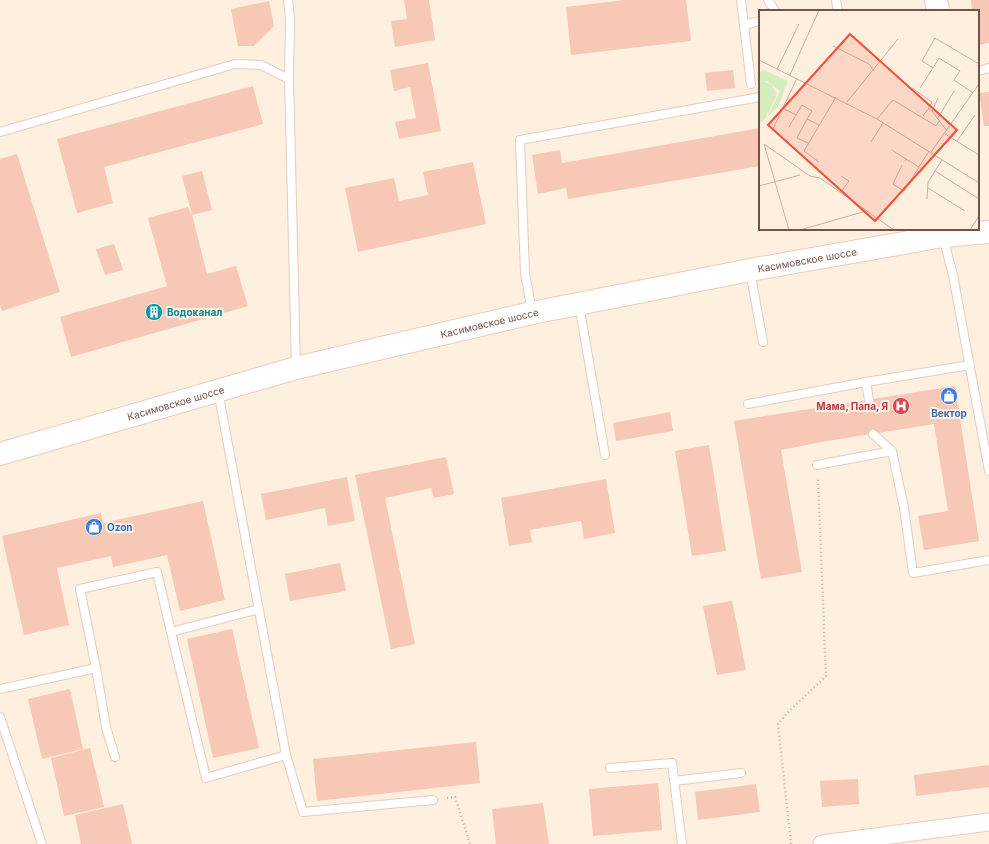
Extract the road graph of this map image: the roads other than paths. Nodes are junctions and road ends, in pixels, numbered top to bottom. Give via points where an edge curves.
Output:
1 (288, 0) edge
2 (741, 0) edge
3 (768, 0) edge
4 (836, 0) edge
5 (936, 0) edge
6 (774, 10) edge
7 (838, 10) edge
8 (938, 10) edge
9 (759, 21) edge
10 (744, 25) junction
11 (989, 68) edge
12 (979, 71) edge
13 (289, 79) junction
14 (751, 84) dead end
15 (759, 97) edge
16 (0, 132) edge
17 (989, 232) edge
18 (954, 233) edge
19 (750, 270) junction
20 (579, 304) junction
21 (532, 313) junction
22 (763, 342) dead end
23 (970, 365) junction
24 (296, 368) junction
25 (866, 382) junction
26 (218, 390) junction
27 (869, 400) dead end
28 (748, 404) dead end
29 (873, 434) dead end
30 (892, 451) junction
31 (0, 454) edge
32 (605, 455) dead end
33 (818, 465) road end
34 (989, 471) edge
35 (989, 560) edge
36 (259, 609) junction
37 (171, 632) junction
38 (96, 668) junction
39 (0, 690) edge
40 (0, 717) edge
41 (286, 755) junction
42 (115, 757) dead end
43 (610, 768) dead end
44 (741, 773) dead end
45 (674, 781) junction
46 (433, 800) road end
47 (989, 822) edge
48 (899, 839) edge
49 (42, 844) edge
50 (682, 844) edge
51 (822, 844) edge

1 - 13 lane
2 - 10 lane
3 - 6 lane
4 - 7 lane
5 - 8 main road
9 - 10 lane
10 - 14 lane
11 - 12 lane
13 - 16 lane via 261,65 235,64
13 - 24 lane
15 - 21 lane via 520,140 525,273
17 - 18 main road, Касимовское шоссе
18 - 19 main road, Касимовское шоссе
18 - 23 lane via 953,275
19 - 20 main road, Касимовское шоссе
19 - 22 lane
20 - 21 main road, Касимовское шоссе
20 - 32 lane
21 - 24 main road, Касимовское шоссе
23 - 25 lane
23 - 34 lane
24 - 26 main road, Касимовское шоссе
25 - 27 lane
25 - 28 lane
26 - 31 main road, Касимовское шоссе
26 - 36 lane
29 - 30 lane
30 - 33 lane
30 - 35 lane via 904,508 913,574
36 - 37 lane
36 - 41 lane
37 - 38 lane via 157,572 80,589
37 - 41 lane via 206,778
38 - 39 lane
38 - 42 lane via 106,727
40 - 49 lane
41 - 46 lane via 303,812
43 - 45 lane via 672,763
44 - 45 lane
45 - 50 lane
47 - 48 street
48 - 51 street

